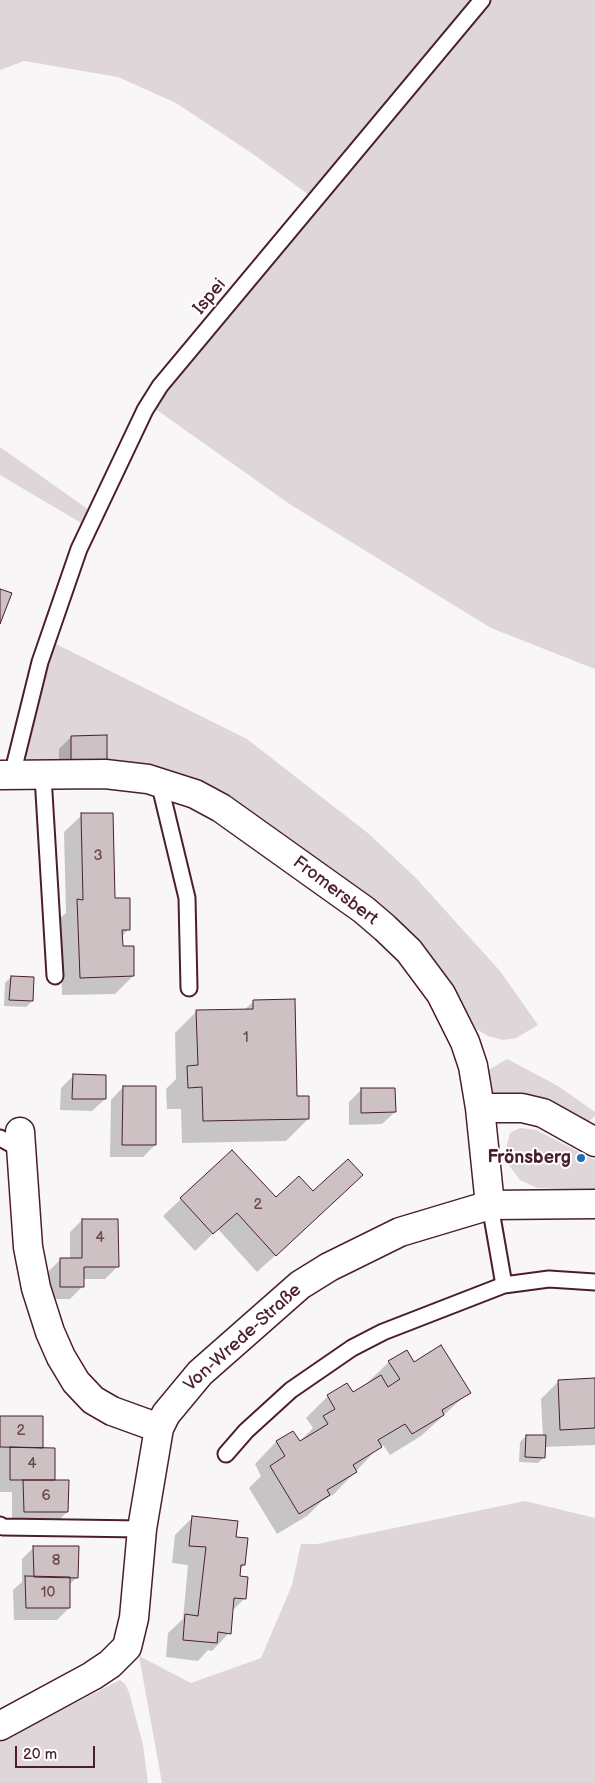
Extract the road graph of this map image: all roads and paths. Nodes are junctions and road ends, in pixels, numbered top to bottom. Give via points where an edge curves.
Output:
1 (482, 0) edge
2 (6, 775) edge
3 (43, 776) junction
4 (159, 782) junction
5 (55, 976) dead end
6 (189, 988) dead end
7 (480, 1108) junction
8 (13, 1140) edge
9 (595, 1142) edge
10 (595, 1204) edge
11 (490, 1205) junction
12 (595, 1282) edge
13 (504, 1285) junction
14 (159, 1428) junction
15 (226, 1454) dead end
16 (0, 1525) edge
17 (142, 1529) junction
18 (0, 1726) edge

1 - 2 lane, Ispei via 160,386 145,410 79,549
2 - 3 street, Fromersbert
3 - 4 street, Fromersbert via 105,774
3 - 5 lane
4 - 6 lane via 187,898
4 - 7 street, Fromersbert via 195,794 221,808 364,910 409,951 453,1016 473,1066
7 - 9 street via 522,1108 543,1113
7 - 11 street, Fromersbert
8 - 14 street via 36,1288 61,1357 76,1382 94,1400 112,1411
10 - 11 street, Von-Wrede-Straße
11 - 13 lane
11 - 14 street, Von-Wrede-Straße via 400,1232 300,1285 200,1373 166,1414
12 - 13 lane via 549,1279
13 - 15 lane via 383,1332 352,1348 290,1390
14 - 17 street, Von-Wrede-Straße
16 - 17 lane
17 - 18 street, Von-Wrede-Straße via 134,1618 127,1648 92,1676

